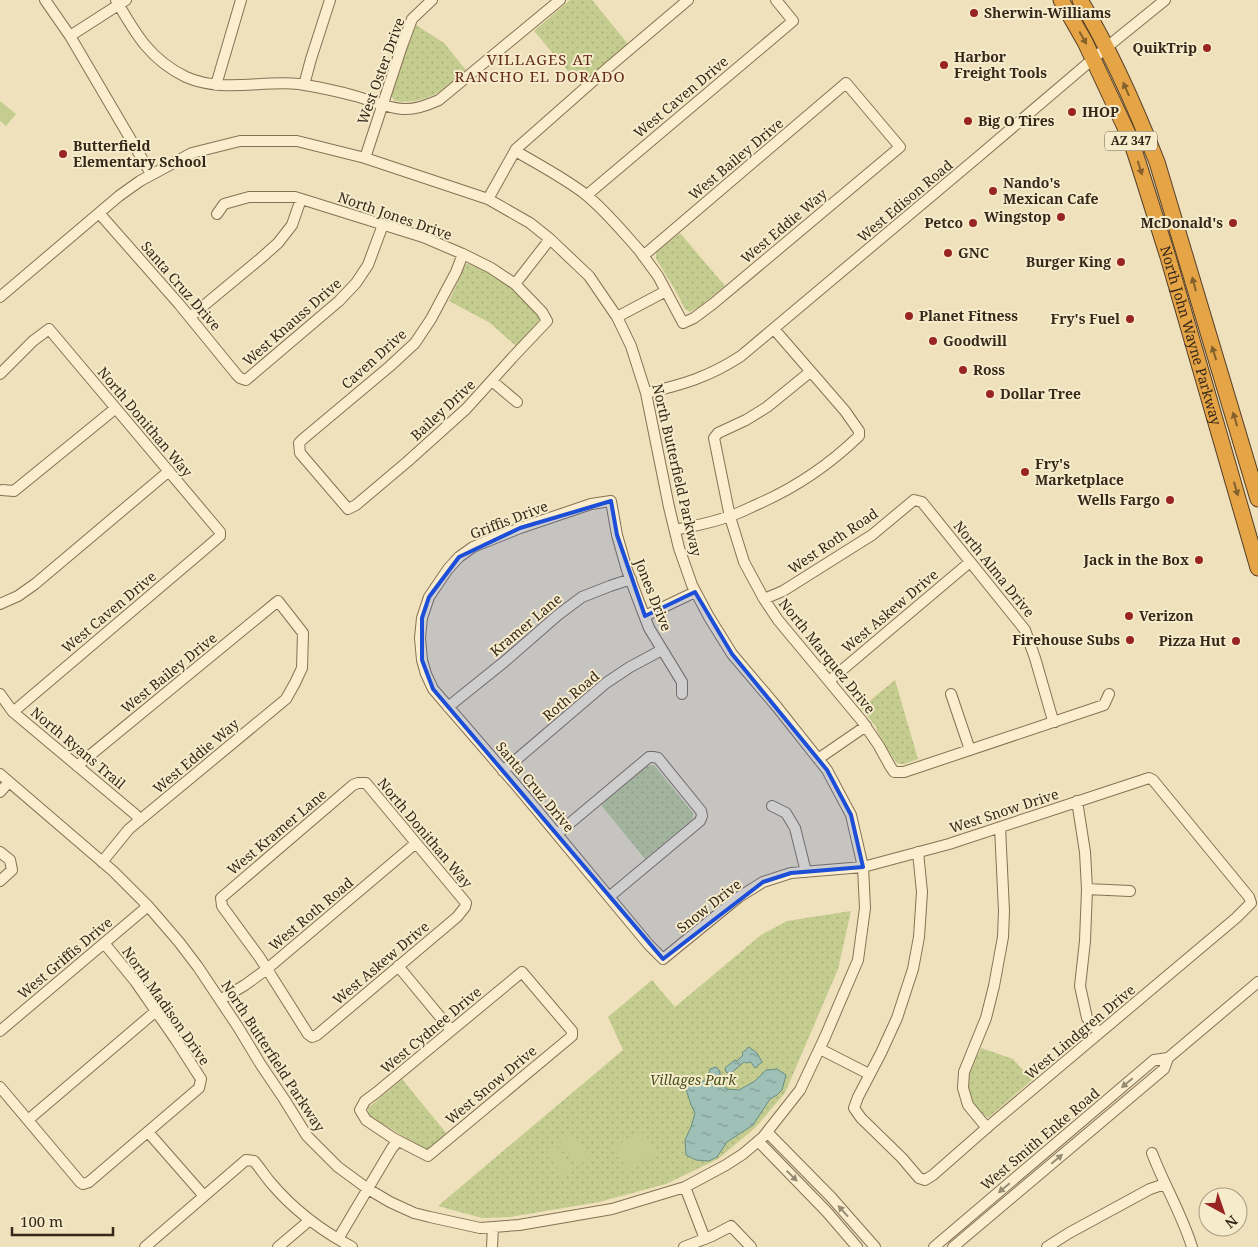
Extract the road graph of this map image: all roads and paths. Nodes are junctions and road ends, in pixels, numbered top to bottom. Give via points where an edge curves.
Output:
1 (45, 0) edge
2 (241, 0) edge
3 (330, 0) edge
4 (432, 0) edge
5 (560, 0) edge
6 (688, 0) edge
7 (776, 0) edge
8 (1061, 0) edge
9 (1080, 0) edge
10 (1165, 0) edge
11 (120, 2) edge
12 (70, 36) junction
13 (1107, 47) junction
14 (1094, 58) junction
15 (846, 83) joint
16 (216, 85) junction
17 (304, 85) junction
18 (382, 105) junction
19 (516, 150) junction
20 (365, 158) junction
21 (151, 174) junction
22 (587, 195) junction
23 (300, 199) junction
24 (488, 200) junction
25 (99, 213) junction
26 (217, 214) dead end
27 (381, 224) junction
28 (550, 239) junction
29 (463, 254) junction
30 (643, 256) junction
31 (516, 284) junction
32 (666, 291) junction
33 (0, 297) edge
34 (190, 317) junction
35 (617, 317) junction
36 (547, 321) joint
37 (774, 329) junction
38 (810, 372) junction
39 (0, 374) edge
40 (240, 378) joint
41 (492, 381) junction
42 (646, 393) junction
43 (517, 402) dead end
44 (114, 407) junction
45 (169, 471) junction
46 (2, 490) dead end
47 (1258, 499) edge
48 (914, 500) joint
49 (611, 501) joint
50 (348, 509) joint
51 (730, 516) junction
52 (675, 530) junction
53 (220, 532) joint
54 (970, 562) junction
55 (1257, 565) edge
56 (631, 579) junction
57 (695, 592) junction
58 (764, 599) junction
59 (0, 604) edge
60 (645, 616) junction
61 (422, 618) joint
62 (663, 651) junction
63 (302, 668) joint
64 (829, 681) junction
65 (0, 694) edge
66 (682, 694) dead end
67 (952, 694) dead end
68 (1109, 694) dead end
69 (448, 707) junction
70 (13, 712) junction
71 (1056, 722) junction
72 (866, 726) junction
73 (970, 750) junction
74 (818, 759) junction
75 (77, 766) junction
76 (503, 770) junction
77 (0, 774) edge
78 (9, 782) junction
79 (358, 783) joint
80 (0, 792) edge
81 (1078, 801) junction
82 (772, 806) dead end
83 (139, 821) junction
84 (1000, 827) junction
85 (557, 834) junction
86 (416, 843) junction
87 (0, 852) edge
88 (918, 852) junction
89 (102, 862) junction
90 (863, 866) junction
91 (806, 872) junction
92 (0, 881) edge
93 (1087, 889) junction
94 (1130, 891) dead end
95 (609, 897) junction
96 (1251, 903) joint
97 (148, 906) junction
98 (465, 907) joint
99 (104, 943) junction
100 (663, 959) joint
101 (398, 966) junction
102 (266, 968) junction
103 (1258, 982) edge
104 (220, 1000) junction
105 (156, 1011) junction
106 (451, 1030) junction
107 (0, 1031) edge
108 (1099, 1033) junction
109 (572, 1036) joint
110 (820, 1049) junction
111 (1168, 1058) junction
112 (870, 1074) junction
113 (0, 1087) edge
114 (28, 1120) junction
115 (987, 1128) junction
116 (148, 1132) junction
117 (767, 1132) junction
118 (398, 1141) junction
119 (758, 1141) junction
120 (1152, 1153) dead end
121 (1165, 1184) junction
122 (685, 1187) junction
123 (368, 1190) junction
124 (204, 1196) junction
125 (310, 1220) junction
126 (493, 1227) junction
127 (338, 1239) junction
128 (705, 1239) junction
129 (145, 1247) edge
130 (278, 1247) edge
131 (352, 1247) edge
132 (492, 1247) edge
133 (684, 1247) edge
134 (751, 1247) edge
135 (857, 1247) edge
136 (875, 1247) edge
137 (934, 1247) edge
138 (953, 1247) edge
139 (1047, 1247) edge
140 (1192, 1247) edge

1 - 12 street
2 - 16 street
3 - 17 street
4 - 18 street, West Oster Drive via 412,19
5 - 18 street via 439,100 404,109
6 - 19 street via 574,96
7 - 22 street, West Caven Drive via 793,21
8 -> 14 highway, North John Wayne Parkway / AZ 347
9 - 13 highway, AZ 347
10 - 13 street, West Edison Road
11 - 12 street
11 - 16 street via 143,44 166,66 188,78
12 - 21 street
13 - 14 street, West Edison Road
47 -> 13 highway, AZ 347 via 1157,162
14 - 37 street, West Edison Road
14 -> 55 highway, North John Wayne Parkway / AZ 347 via 1130,138 1166,249
15 - 30 street, West Bailey Drive
15 - 32 street, West Eddie Way via 900,147 694,318 683,323
16 - 17 street
17 - 18 street
18 - 20 street, West Oster Drive
19 - 22 street
19 - 24 street
20 - 21 street, North Butterfield Parkway via 297,141 240,141 192,153
20 - 24 street, North Butterfield Parkway
21 - 25 street, North Butterfield Parkway
22 - 30 street
23 - 26 street, North Jones Drive via 250,197 224,204
23 - 27 street, North Jones Drive
23 - 34 street via 292,225 278,243
24 - 28 street, North Butterfield Parkway
25 - 33 street, North Butterfield Parkway
25 - 34 street, Santa Cruz Drive
27 - 29 street, North Jones Drive
27 - 40 street, West Knauss Drive via 368,265 356,284 246,380
28 - 31 street
28 - 35 street, North Butterfield Parkway via 589,276
29 - 31 street, North Jones Drive
29 - 50 street, Caven Drive via 432,320 415,343 300,443 300,453
30 - 32 street
31 - 36 street, North Jones Drive
32 - 35 street
34 - 40 street, Santa Cruz Drive
35 - 42 street, North Butterfield Parkway via 634,354
36 - 41 street, Bailey Drive
37 - 38 street
37 - 42 street, West Edison Road via 718,370 699,379
38 - 51 street, North Marquez Drive via 767,407 714,438
38 - 51 street via 845,412 859,431 859,436 805,480
39 - 44 street, North Donithan Way via 48,329
41 - 43 street
41 - 50 street, Bailey Drive via 453,422
42 - 52 street, North Butterfield Parkway
44 - 45 street, North Donithan Way
44 - 46 street via 14,491
45 - 53 street, North Donithan Way
45 - 59 street via 35,584
48 - 54 street, North Alma Drive via 922,502
48 - 58 street, West Roth Road via 872,535 783,591
49 - 56 street, Jones Drive via 617,535
49 - 61 street, Griffis Drive via 592,504 520,528 473,548 448,569 430,597
51 - 52 street
51 - 58 street, North Marquez Drive via 744,562
52 - 57 street, North Butterfield Parkway
53 - 70 street, West Caven Drive via 220,536
54 - 64 street, West Askew Drive
54 - 71 street, North Alma Drive via 1025,630
56 - 60 street, Jones Drive
56 - 69 street, Kramer Lane via 582,597
57 - 60 street
57 - 74 street, North Butterfield Parkway via 732,654
58 - 64 street, North Marquez Drive
60 - 62 street, Jones Drive
61 - 69 street, Santa Cruz Drive via 420,638 426,674
62 - 66 street, Jones Drive via 682,682
62 - 76 street, Roth Road via 630,667 606,684
63 - 75 street, West Bailey Drive via 302,633 278,601
63 - 83 street, West Eddie Way via 286,699
64 - 72 street, North Marquez Drive
65 - 70 street, North Ryans Trail
67 - 73 street
68 - 71 street via 1104,705
69 - 76 street, Santa Cruz Drive
70 - 75 street, North Ryans Trail
71 - 73 street
72 - 73 street, North Marquez Drive via 894,772 904,772
72 - 74 street
74 - 90 street, North Butterfield Parkway via 851,815
75 - 83 street, North Ryans Trail
76 - 85 street, Santa Cruz Drive
77 - 78 street, North Butterfield Parkway
78 - 80 street
78 - 89 street, North Butterfield Parkway
79 - 86 street, North Donithan Way via 366,783
79 - 102 street, West Kramer Lane via 221,898 222,906
81 - 84 street, West Snow Drive
81 - 93 street
81 - 96 street, West Snow Drive via 1149,778 1153,780
82 - 91 street via 786,813 795,828
83 - 89 street, West Eddie Way
84 - 88 street, West Snow Drive
84 - 115 street via 1003,937 986,1018 964,1072 963,1088 968,1105
85 - 95 street, Santa Cruz Drive
85 - 95 street via 645,759 658,758 680,784 699,808 700,820
86 - 98 street, North Donithan Way via 466,903
86 - 102 street, West Roth Road
87 - 92 street via 10,860 12,870
88 - 90 street, West Snow Drive
88 - 112 street via 922,892 913,969 897,1018
89 - 97 street, North Butterfield Parkway
90 - 91 street, Snow Drive
90 - 110 street, North Butterfield Parkway via 865,908 858,960
91 - 100 street, Snow Drive via 763,882 739,897
93 - 94 street
93 - 108 street via 1080,986 1088,1018
95 - 100 street, Santa Cruz Drive
96 - 108 street, West Lindgren Drive
97 - 99 street, West Griffis Drive
97 - 104 street, North Butterfield Parkway via 180,942
98 - 101 street, West Askew Drive
99 - 105 street, North Madison Drive
99 - 107 street, West Griffis Drive
101 - 102 street, West Askew Drive via 312,1037
101 - 106 street
102 - 104 street, West Roth Road
103 - 111 street, West Smith Enke Road
104 - 123 street, North Butterfield Parkway via 307,1136 338,1167
105 - 114 street
105 - 116 street, North Madison Drive via 201,1079 199,1088
106 - 109 street, West Cydnee Drive via 522,972 572,1031
106 - 118 street, West Cydnee Drive via 365,1101 360,1110 366,1120
108 - 115 street, West Lindgren Drive
109 - 118 street, West Snow Drive via 428,1156
110 - 112 street
110 - 117 street, North Butterfield Parkway via 800,1090
111 -> 137 street, West Smith Enke Road via 1154,1060
138 -> 111 street, West Smith Enke Road via 1164,1069
112 - 115 street, West Lindgren Drive via 854,1108 919,1178 925,1180 932,1175
113 - 114 street
114 - 116 street via 83,1184
116 - 124 street
117 - 119 street, North Butterfield Parkway
136 -> 117 street
118 - 123 street
119 - 122 street, North Butterfield Parkway via 726,1165
119 -> 135 street via 828,1212
120 - 121 street
121 - 139 street via 1150,1189
121 - 140 street
122 - 126 street, North Butterfield Parkway via 612,1209
122 - 128 street
123 - 126 street, North Butterfield Parkway via 414,1213 480,1228
123 - 127 street
124 - 125 street via 246,1160 254,1161 270,1182
124 - 129 street
125 - 127 street
125 - 130 street
126 - 132 street
127 - 131 street
128 - 133 street
128 - 134 street via 731,1226

